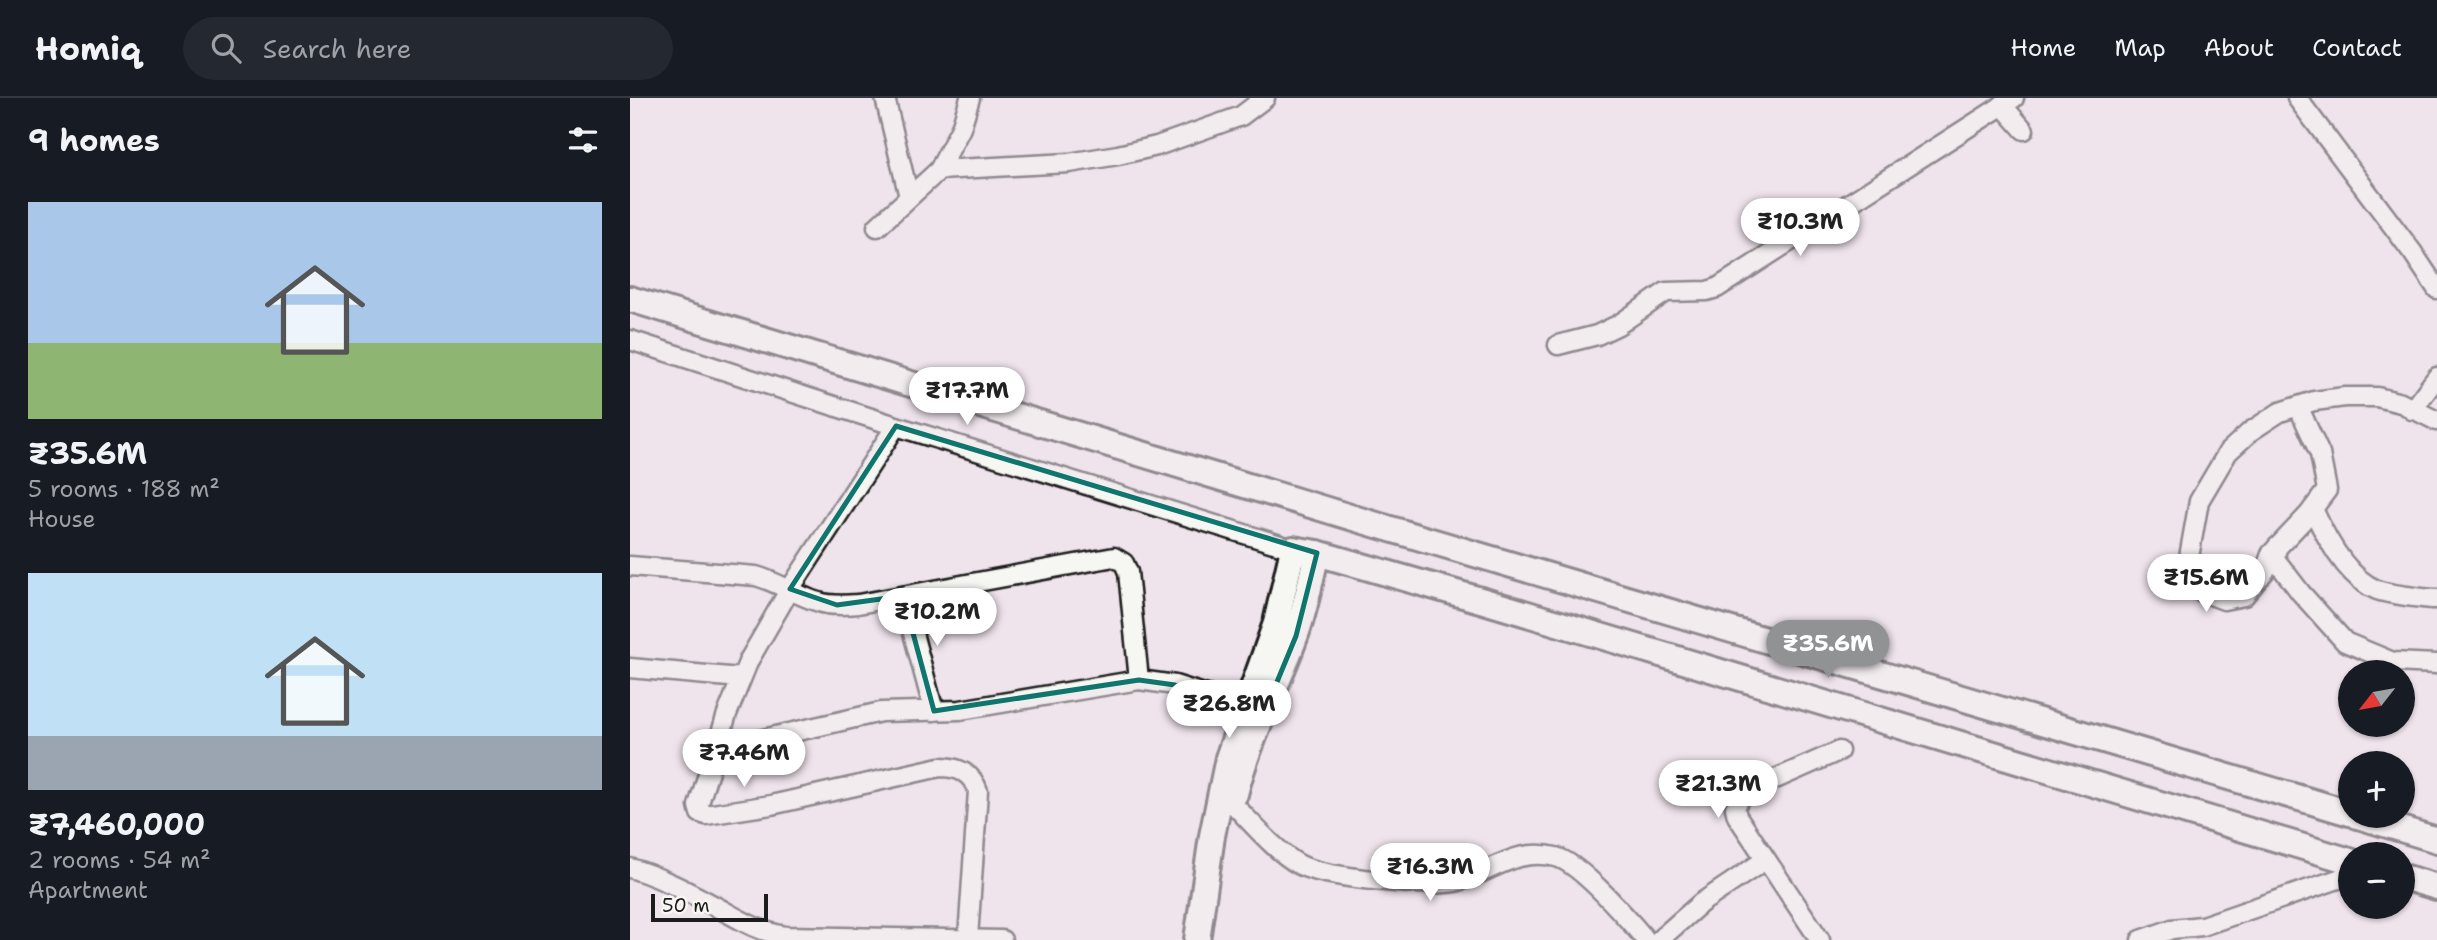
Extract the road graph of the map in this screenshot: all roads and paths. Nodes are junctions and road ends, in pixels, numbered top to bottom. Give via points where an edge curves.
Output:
1 (885, 98) edge
2 (970, 98) edge
3 (1265, 98) edge
4 (2297, 98) edge
5 (2008, 102) edge
6 (2024, 130) dead end
7 (939, 170) junction
8 (909, 197) junction
9 (877, 227) dead end
10 (2437, 289) edge
11 (630, 299) edge
12 (630, 340) edge
13 (1558, 345) dead end
14 (2437, 377) edge
15 (2298, 406) junction
16 (2412, 410) junction
17 (2437, 421) edge
18 (896, 426) junction
19 (2313, 509) junction
20 (2277, 547) junction
21 (1305, 551) junction
22 (630, 566) edge
23 (790, 589) junction
24 (903, 596) junction
25 (2437, 599) edge
26 (2437, 664) edge
27 (630, 668) edge
28 (740, 678) junction
29 (1139, 680) junction
30 (934, 711) junction
31 (1254, 713) junction
32 (715, 750) junction
33 (1839, 751) dead end
34 (1233, 804) junction
35 (2338, 809) edge
36 (2398, 828) edge
37 (2437, 840) edge
38 (2338, 857) edge
39 (1765, 860) junction
40 (630, 868) edge
41 (2338, 880) edge
42 (2415, 881) edge
43 (2437, 887) edge
44 (2206, 933) edge
45 (968, 939) edge
46 (1002, 940) edge
47 (1197, 940) edge
48 (1213, 940) edge
49 (1646, 940) edge
50 (1659, 940) edge
51 (1820, 940) edge
52 (2141, 940) edge

1 - 8 street
2 - 7 street via 961,128
3 - 7 street via 1241,116 1118,155 1069,163
4 - 10 street
5 - 6 street
5 - 13 street via 1717,288 1666,292 1607,331
7 - 8 street
8 - 9 street
11 - 35 street
12 - 18 street
14 - 16 street
15 - 16 street via 2344,397 2377,397
15 - 19 street via 2320,454 2327,490
15 - 20 street via 2280,412 2228,452 2199,501 2184,585 2224,600 2244,596
16 - 17 street
18 - 21 street
18 - 23 street
19 - 20 street
19 - 25 street via 2349,569 2376,590
20 - 26 street via 2275,559 2345,642 2393,662
21 - 31 street via 1285,631
21 - 38 street via 1510,608
22 - 23 street via 756,576
23 - 24 street via 837,605
23 - 28 street
24 - 29 street via 1114,557 1128,572
24 - 30 street
27 - 28 street
28 - 32 street
29 - 30 street
29 - 31 street via 1175,685
30 - 32 street via 880,712
31 - 34 street
31 - 47 street via 1228,758
32 - 45 street via 698,803 703,814 771,805 940,767 967,773 978,791
33 - 39 street via 1748,791 1737,802 1737,816
34 - 48 street via 1221,856
34 - 49 street via 1298,864 1333,875 1436,883 1458,881 1516,856 1558,857 1603,894
36 - 37 street
39 - 50 street via 1701,903
39 - 51 street
40 - 45 street via 766,933
41 - 44 street
42 - 43 street
44 - 52 street via 2172,929
45 - 46 street

